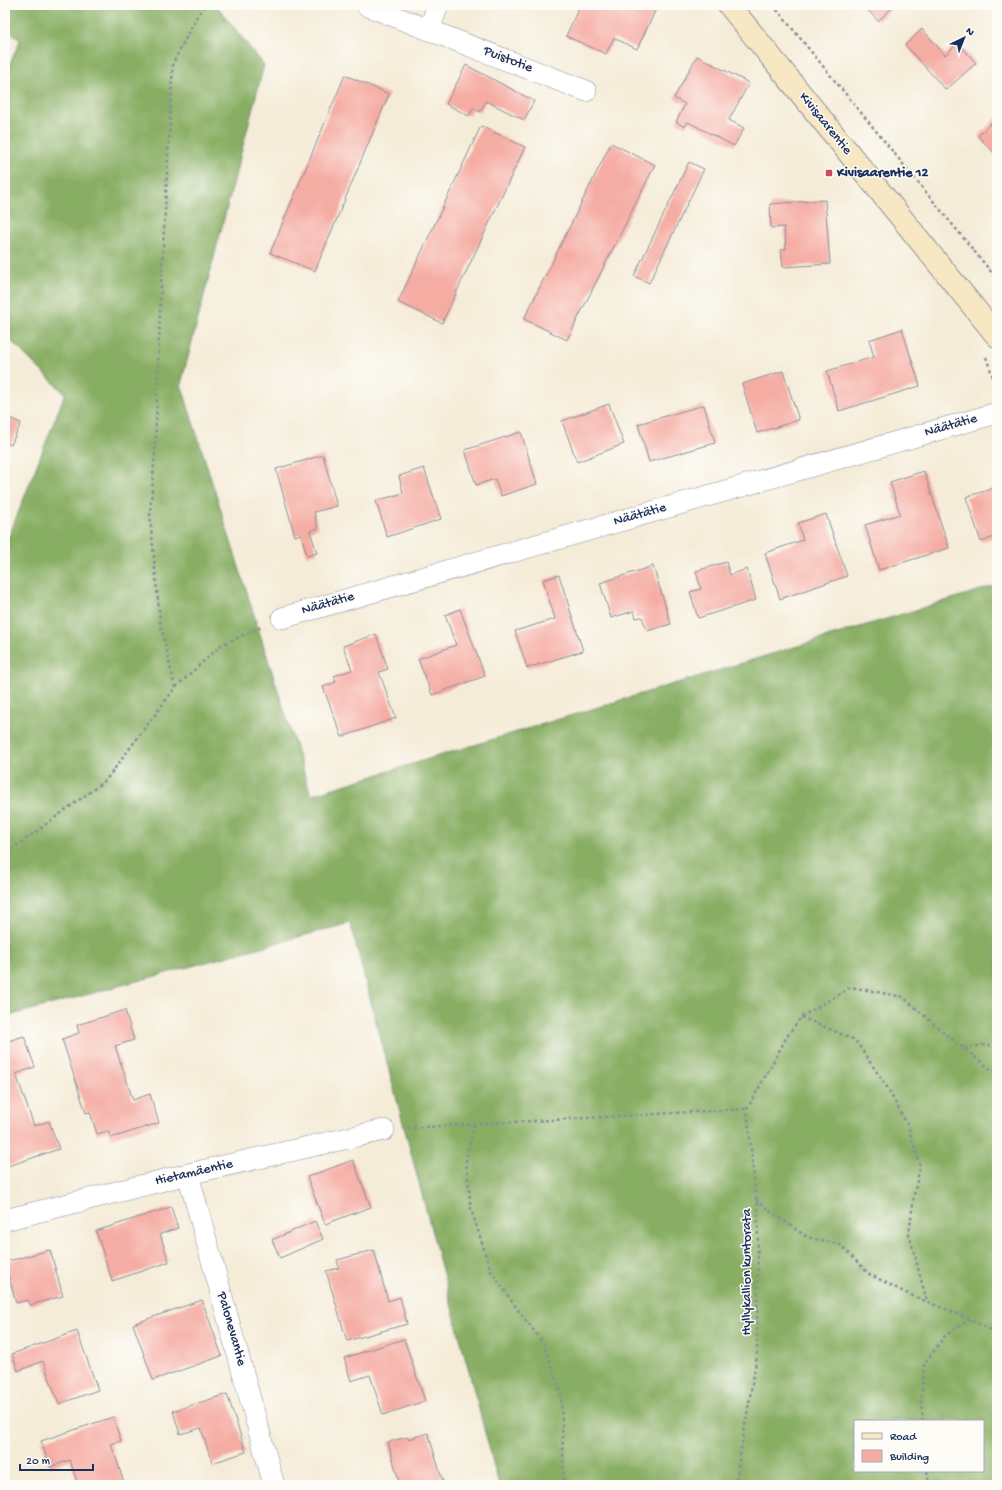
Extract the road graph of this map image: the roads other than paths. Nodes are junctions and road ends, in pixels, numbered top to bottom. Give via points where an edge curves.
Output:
1 (366, 5) edge
2 (438, 5) edge
3 (729, 5) edge
4 (429, 30) junction
5 (586, 91) dead end
6 (997, 336) edge
7 (997, 413) edge
8 (282, 618) road end
9 (384, 1130) road end
10 (188, 1174) junction
11 (5, 1220) edge
12 (274, 1485) edge

1 - 4 street, Puistotie
2 - 4 street
3 - 6 street, Kivisaarentie
4 - 5 street, Puistotie
7 - 8 street, Näätätie
9 - 10 street, Hietamäentie
10 - 11 street, Hietamäentie
10 - 12 street, Palonevantie

